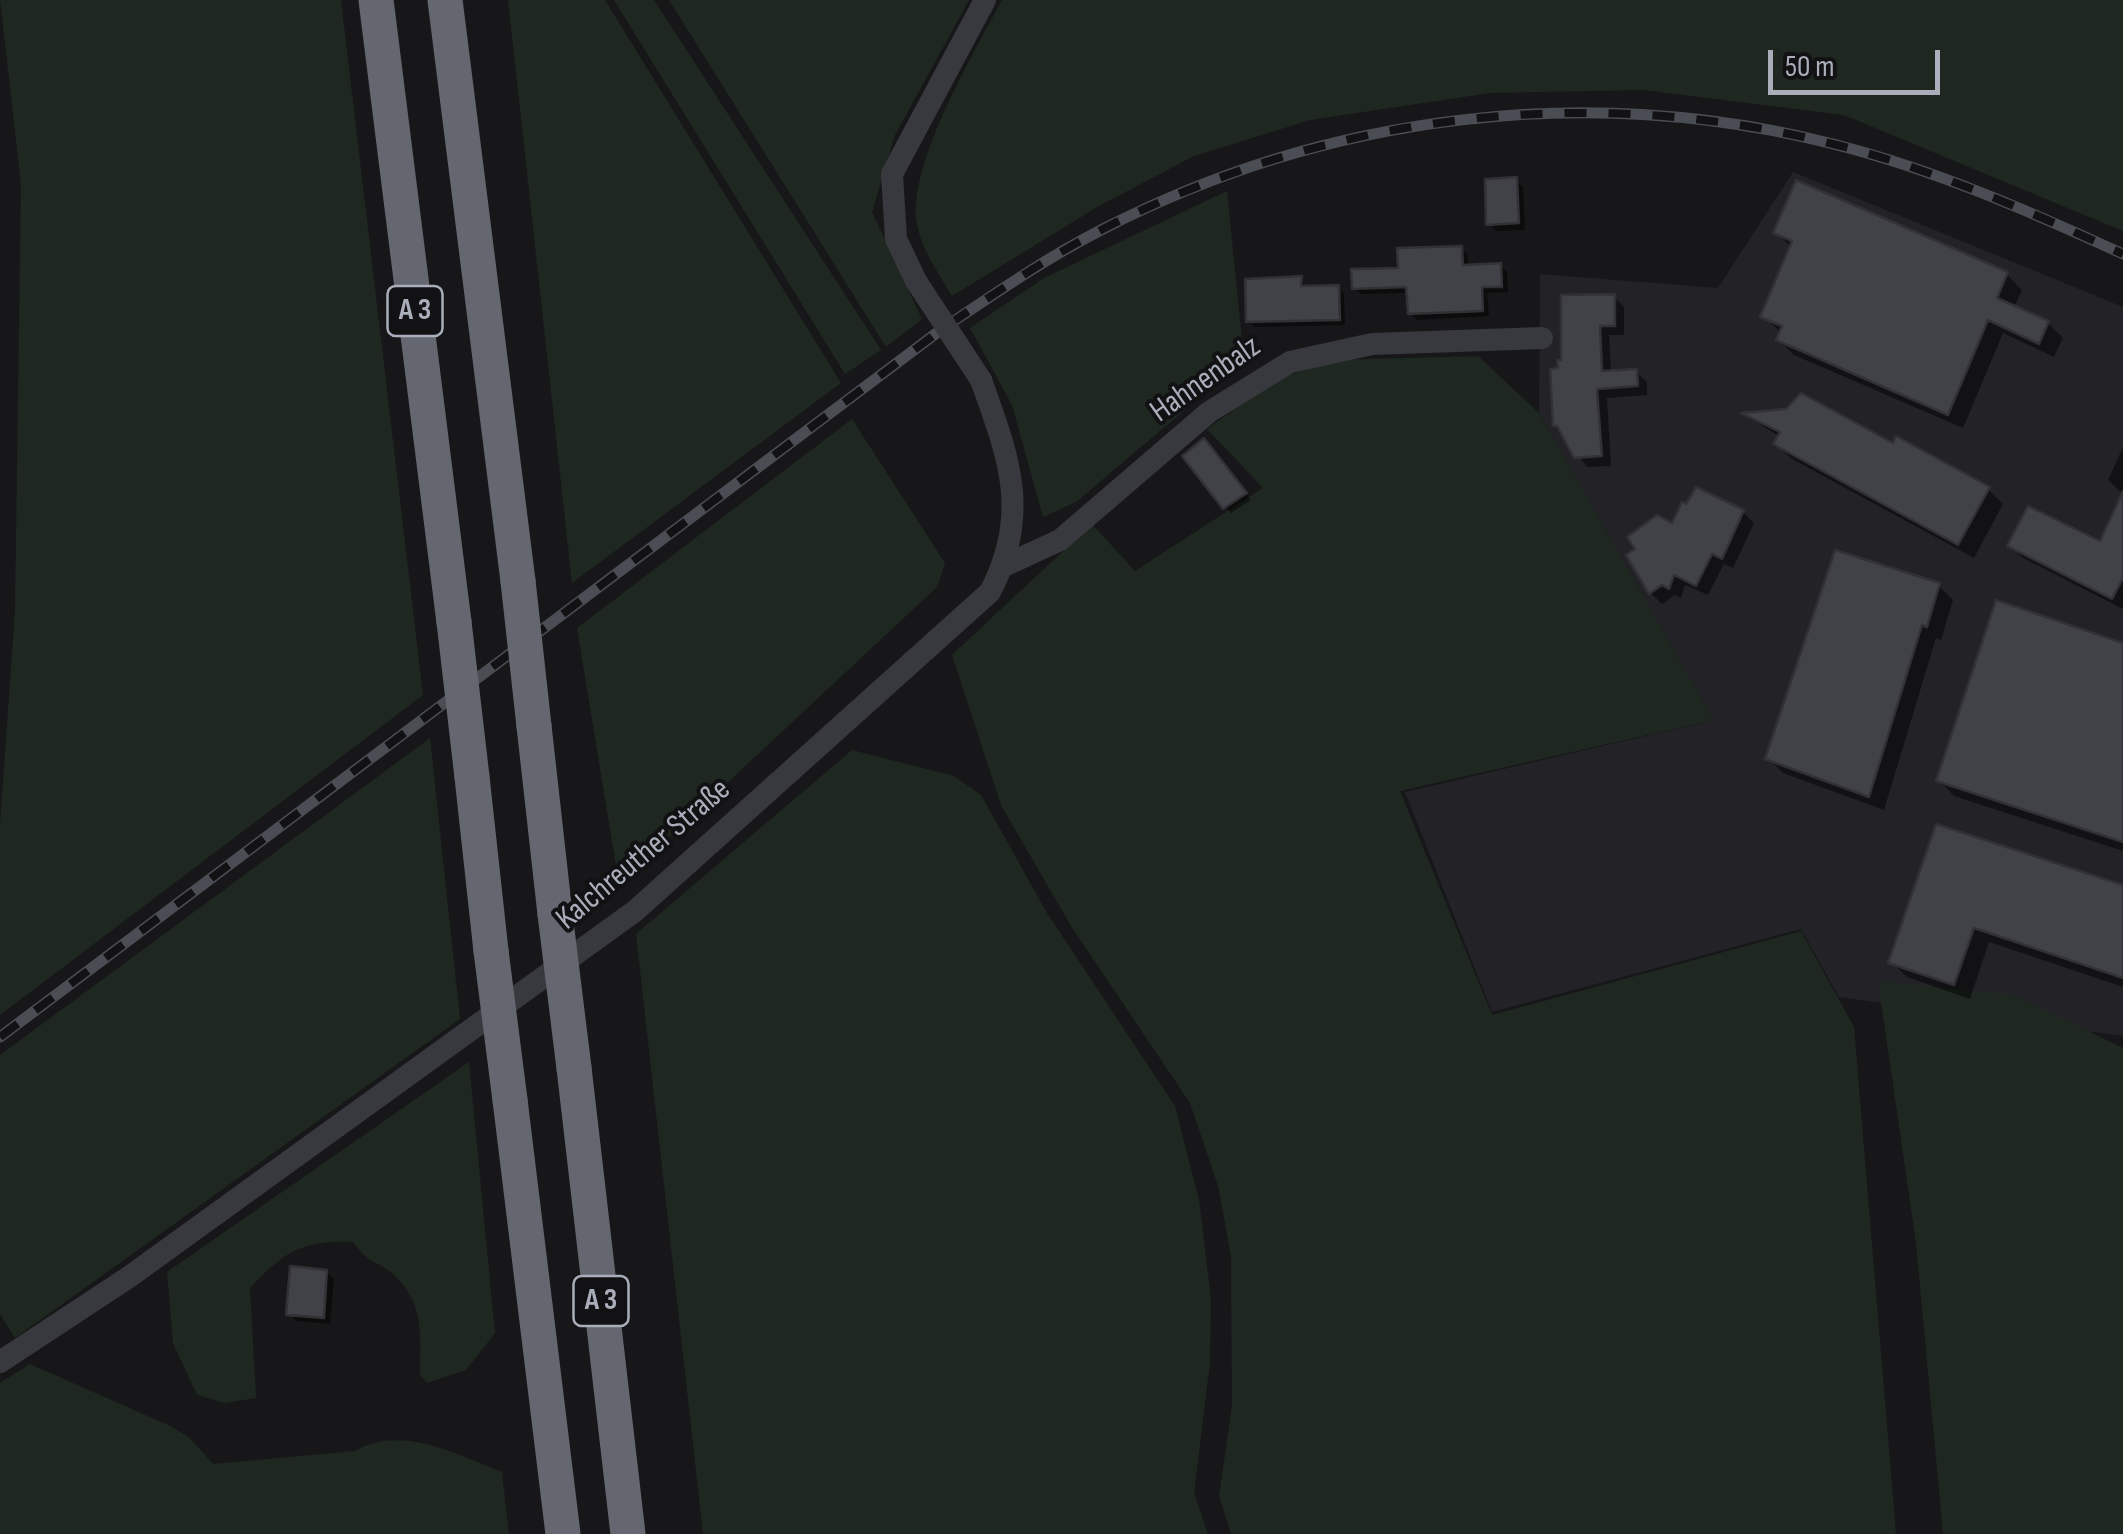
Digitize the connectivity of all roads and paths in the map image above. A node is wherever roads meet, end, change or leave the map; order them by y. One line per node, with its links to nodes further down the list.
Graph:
1 (376, 0): 7 (highway, A 3, bridge)
2 (445, 0): 8 (highway, A 3, bridge)
3 (985, 0): 5 (street, Kalchreuther Straße, bridge)
4 (1542, 338): 5 (street, Hahnenbalz)
5 (1004, 566): 6 (street, Kalchreuther Straße)
6 (0, 1362)
7 (563, 1534)
8 (628, 1534)

